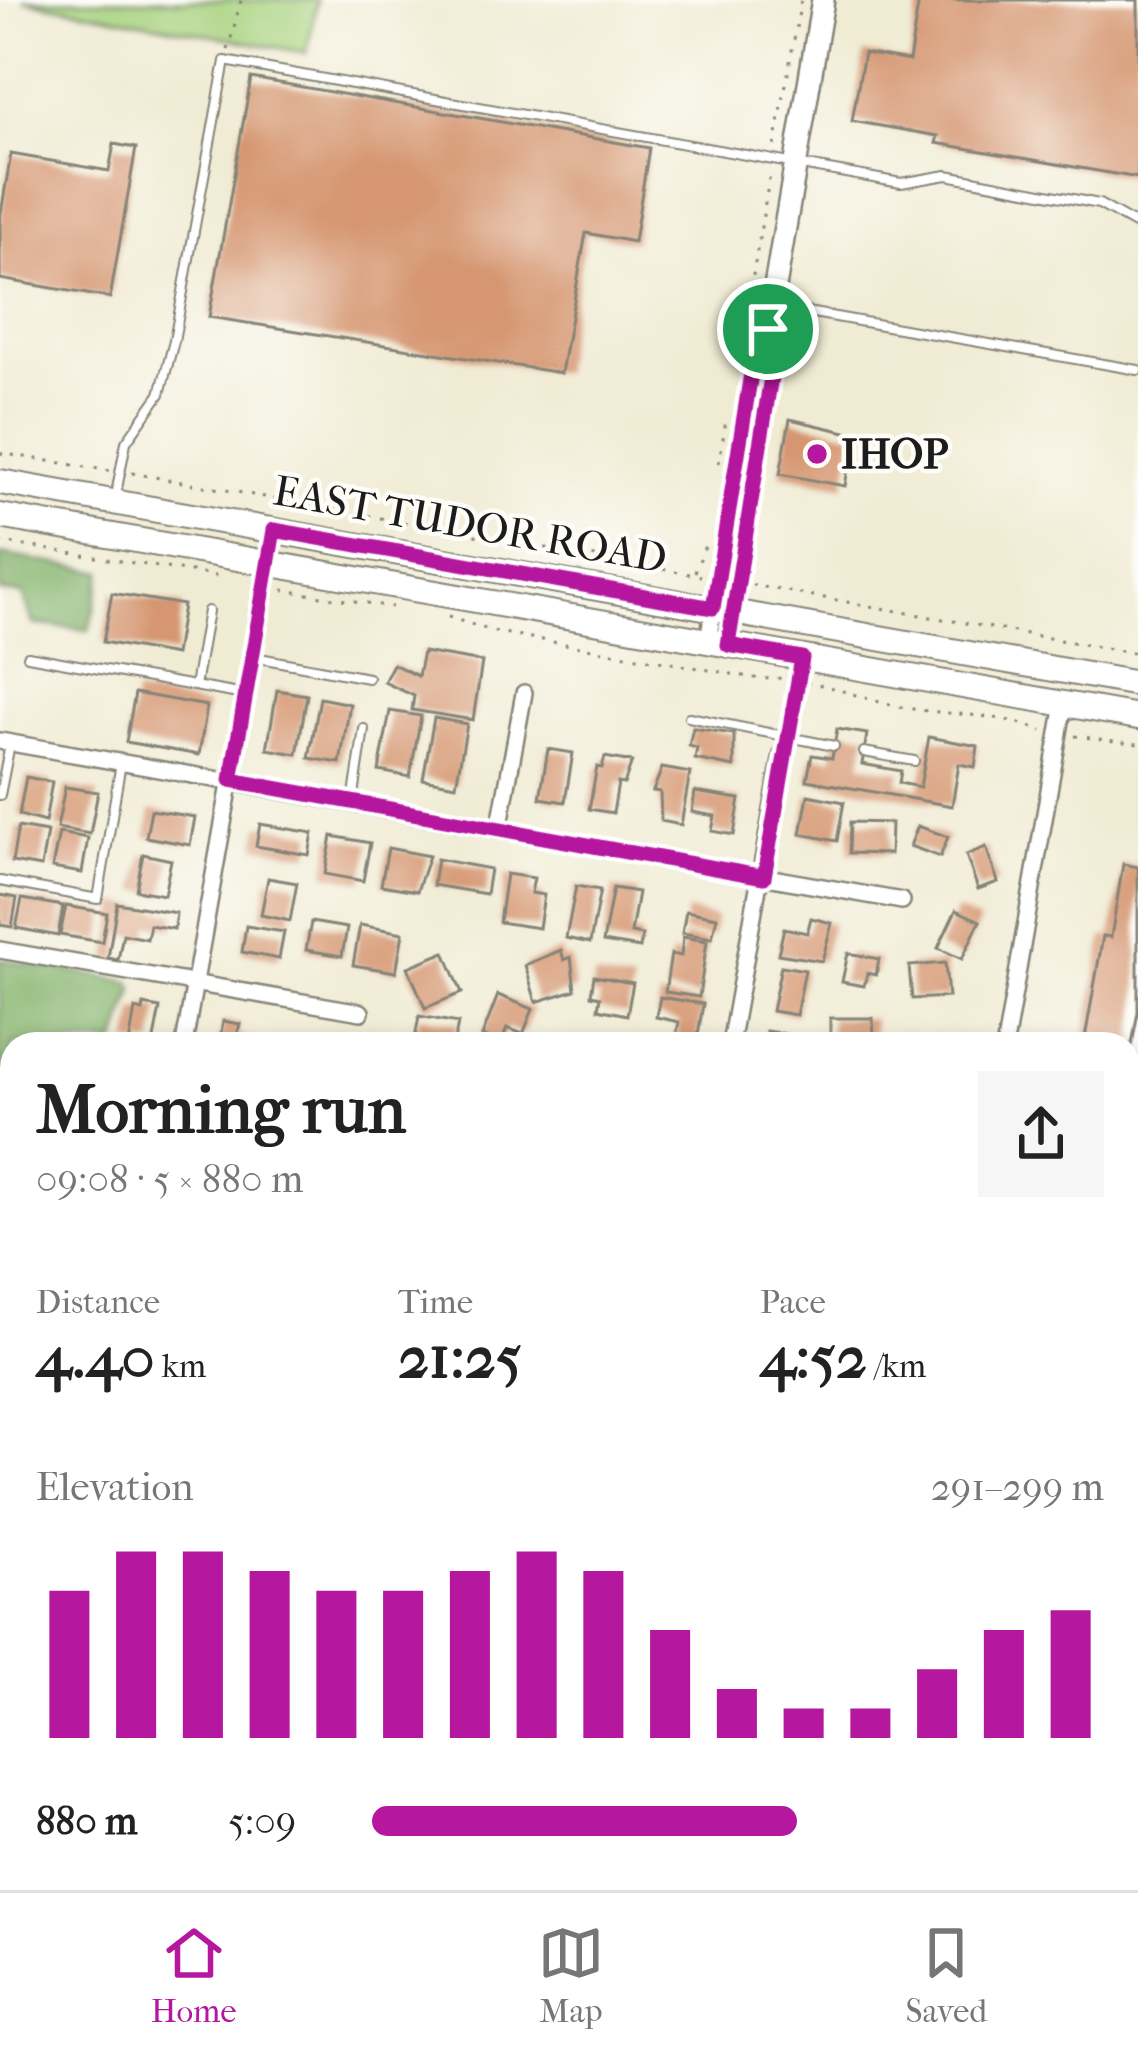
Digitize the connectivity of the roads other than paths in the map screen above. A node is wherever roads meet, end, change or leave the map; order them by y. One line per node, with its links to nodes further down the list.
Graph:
1 (823, 0): 2 (street)
2 (783, 163): 3 (lane); 4 (street); 9 (lane)
3 (1138, 226)
4 (773, 306): 5 (street); 6 (lane)
5 (768, 329): 13 (street)
6 (1138, 370)
7 (0, 482): 9 (main road, EAST TUDOR ROAD)
8 (0, 502): 9 (main road)
9 (114, 502): 11 (main road, EAST TUDOR ROAD)
10 (0, 516): 12 (main road, EAST TUDOR ROAD)
11 (274, 530): 12 (street); 13 (main road, EAST TUDOR ROAD)
12 (267, 574): 15 (main road, EAST TUDOR ROAD); 17 (street)
13 (723, 609): 15 (street); 20 (main road, EAST TUDOR ROAD)
14 (208, 611): 21 (lane)
15 (718, 643): 18 (main road, EAST TUDOR ROAD)
16 (28, 656): 21 (lane)
17 (253, 657): 19 (lane); 23 (street)
18 (799, 669): 24 (main road, EAST TUDOR ROAD); 28 (lane)
19 (368, 678)
20 (1138, 684)
21 (195, 686): 23 (lane)
22 (524, 693): 38 (street)
23 (246, 695): 35 (street)
24 (1064, 704): 26 (main road, EAST TUDOR ROAD); 47 (street)
25 (689, 717): 28 (lane)
26 (1138, 717)
27 (364, 729): 37 (lane)
28 (786, 734): 30 (lane); 32 (lane)
29 (5, 741): 33 (street); 36 (lane)
30 (834, 746)
31 (864, 752): 34 (lane)
32 (782, 754): 39 (street)
33 (121, 761): 35 (street); 40 (lane)
34 (914, 761)
35 (231, 780): 37 (street); 43 (street)
36 (0, 795)
37 (353, 803): 38 (street)
38 (499, 830): 39 (street)
39 (764, 877): 41 (street); 46 (street)
40 (0, 881)
41 (902, 902)
42 (0, 950): 43 (street)
43 (193, 986): 44 (street); 45 (street)
44 (362, 1012)
45 (186, 1032)
46 (732, 1032)
47 (1007, 1032)

